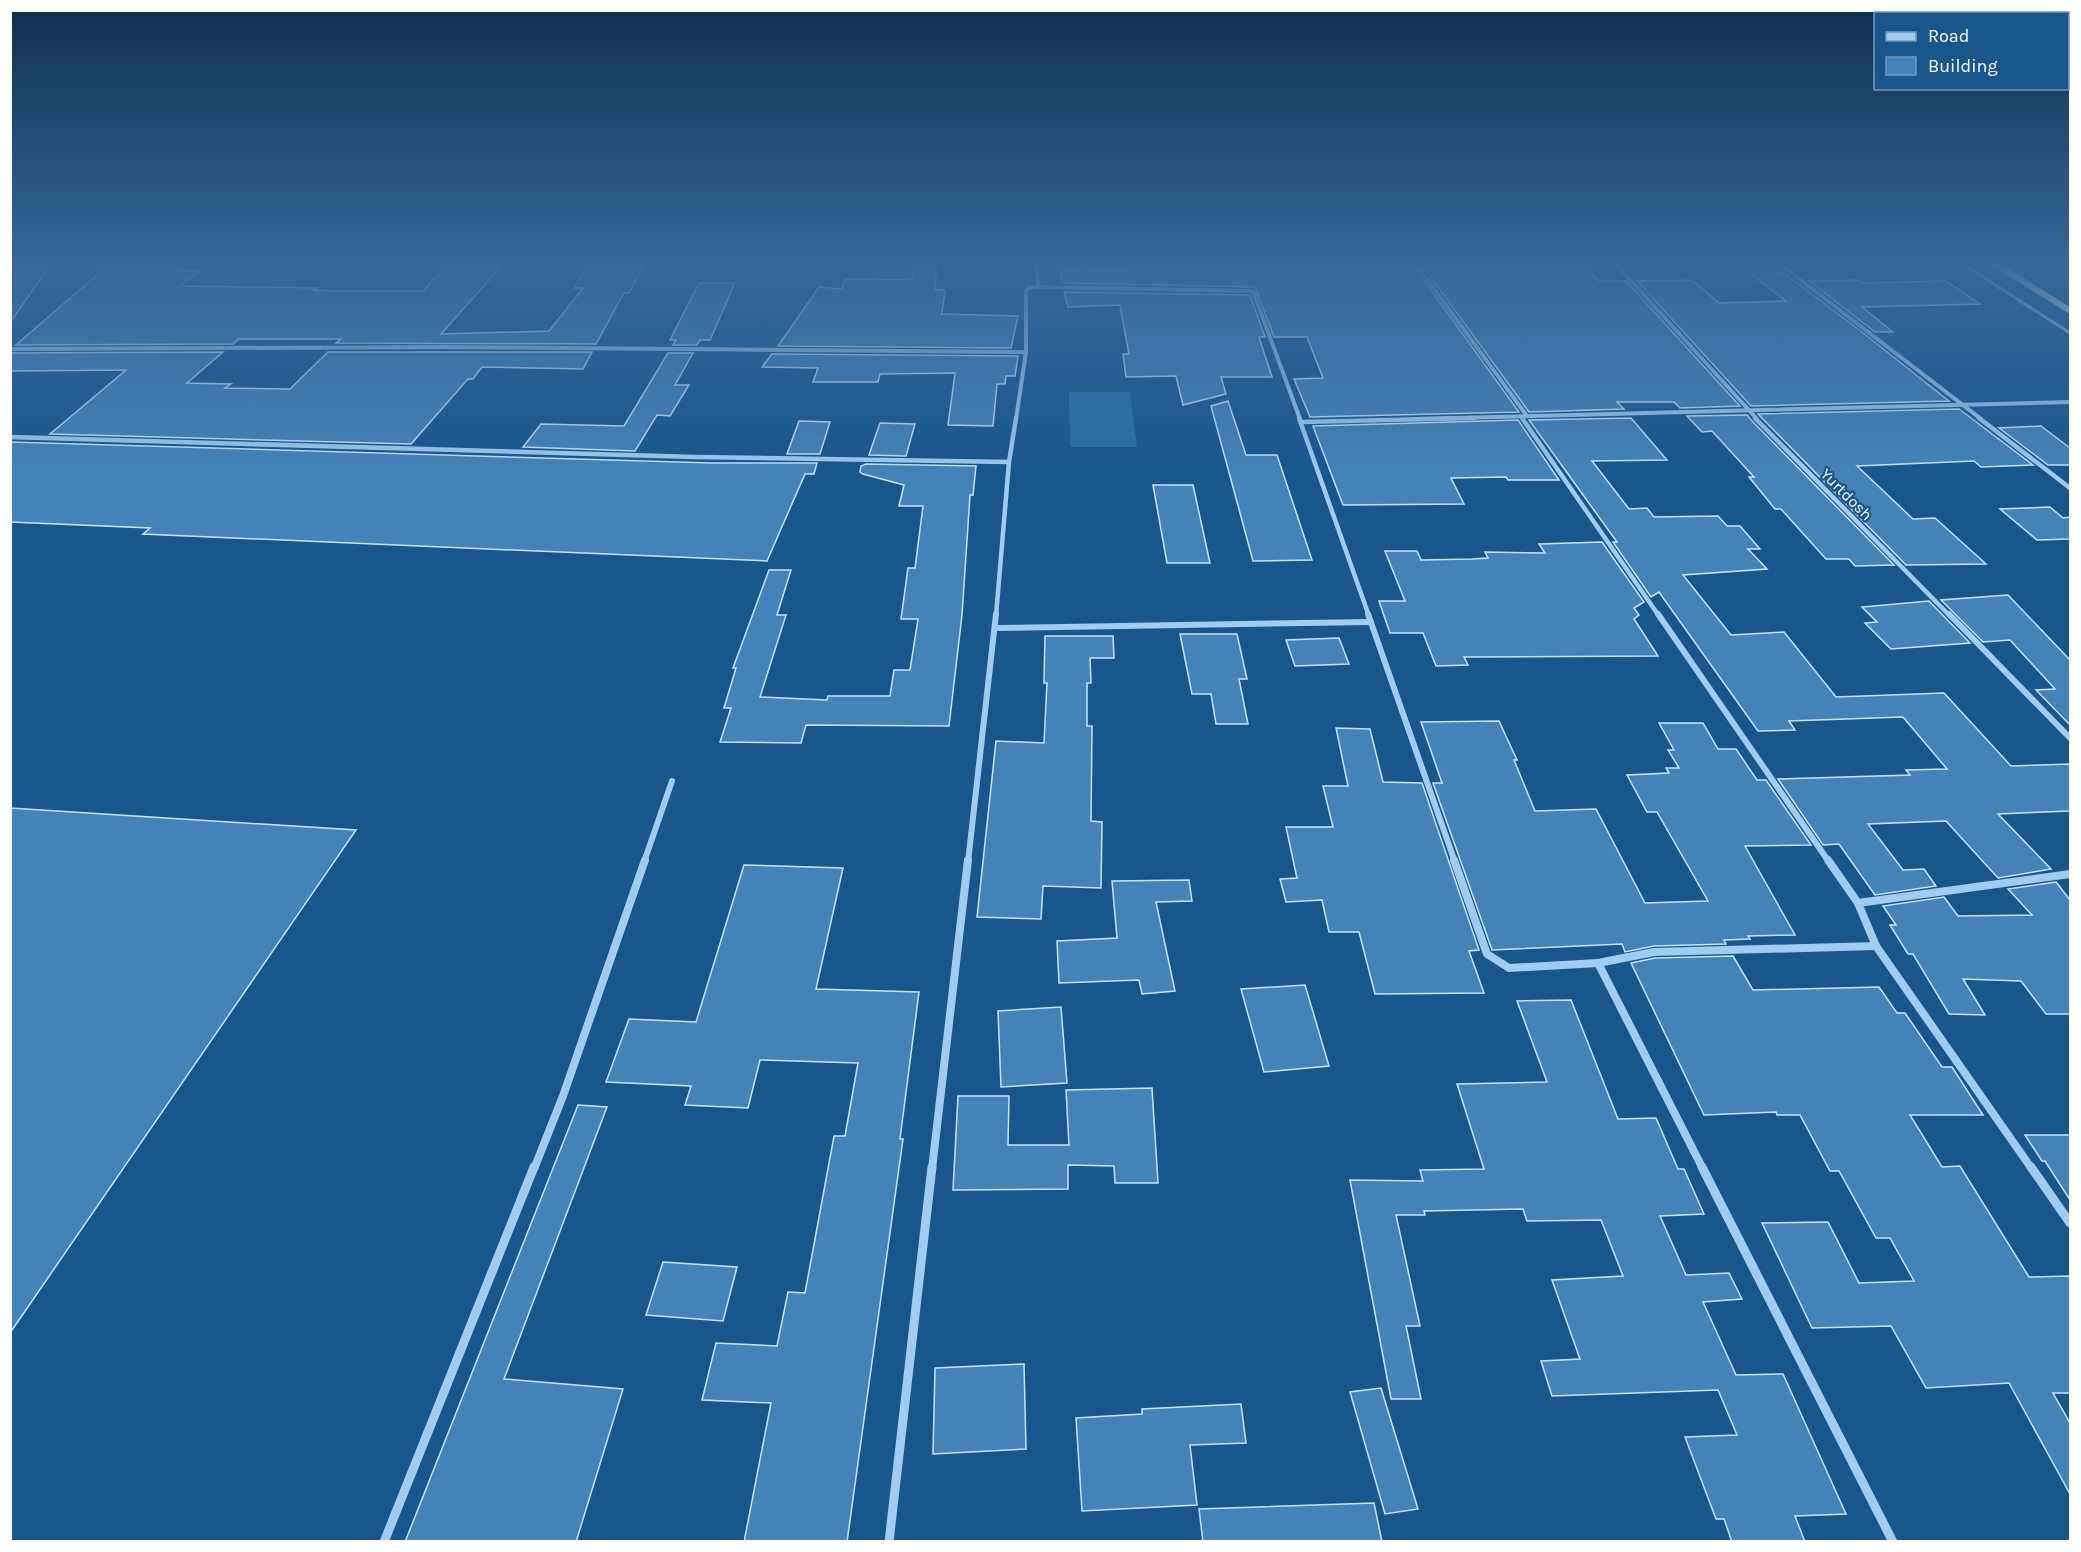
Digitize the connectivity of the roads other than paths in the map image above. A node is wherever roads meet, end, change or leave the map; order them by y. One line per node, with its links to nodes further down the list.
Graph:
1 (1026, 333): 7 (street)
2 (1268, 333): 12 (street)
3 (1467, 333): 11 (street)
4 (1679, 333): 10 (street, Yurtdosh)
5 (1870, 333): 9 (street)
6 (10, 349): 7 (street)
7 (1026, 352): 14 (street)
8 (2070, 402): 9 (street)
9 (1961, 404): 10 (street); 15 (street)
10 (1748, 410): 11 (street); 18 (street, Yurtdosh)
11 (1524, 416): 12 (street); 21 (street)
12 (1301, 422): 16 (street)
13 (10, 437): 14 (street)
14 (1009, 462): 17 (street)
15 (2070, 488)
16 (1371, 622): 17 (street); 23 (street)
17 (995, 628): 26 (street)
18 (2070, 738)
19 (672, 781): 25 (street)
20 (2070, 874): 21 (street)
21 (1858, 903): 22 (street)
22 (1876, 946): 23 (street); 24 (street)
23 (1598, 963): 27 (street)
24 (2070, 1223)
25 (384, 1542)
26 (889, 1542)
27 (1893, 1542)

